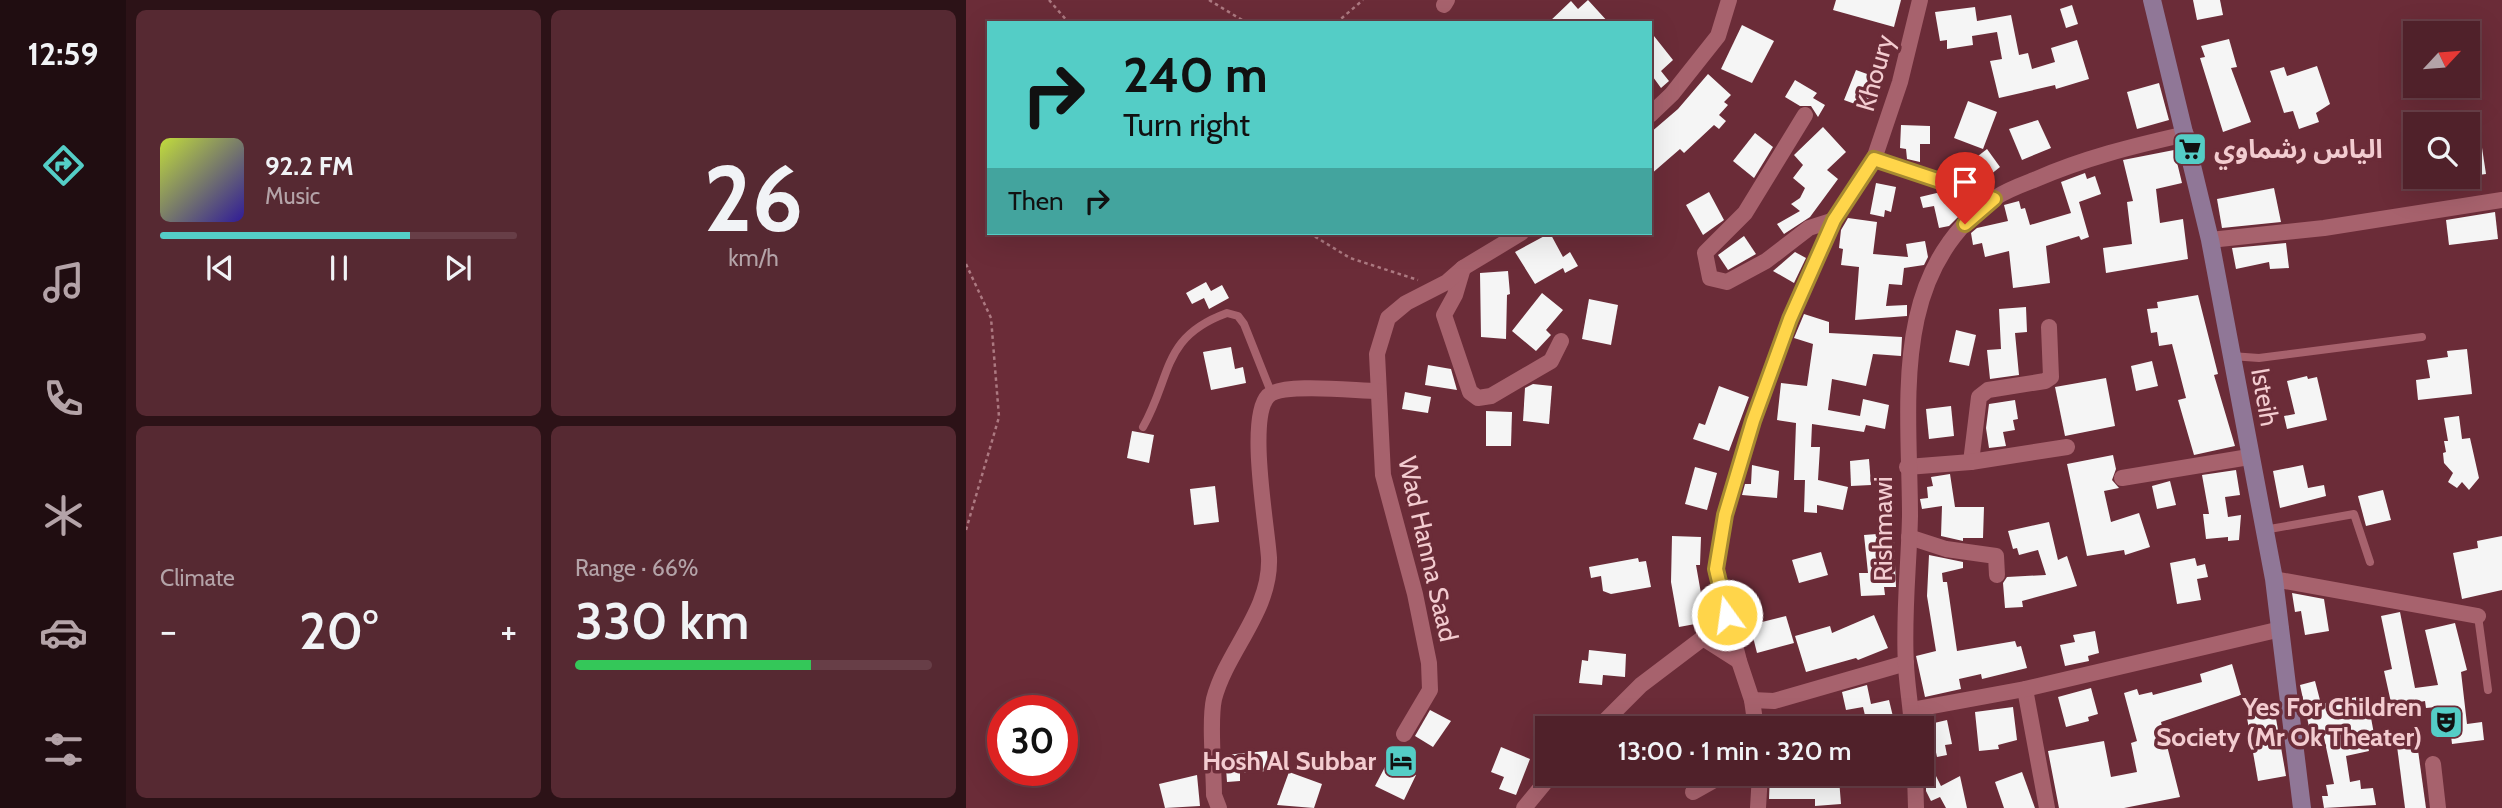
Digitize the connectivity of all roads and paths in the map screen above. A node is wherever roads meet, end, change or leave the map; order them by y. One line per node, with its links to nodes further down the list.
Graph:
1 (1049, 0): 7 (path)
2 (1209, 0): 8 (path)
3 (1363, 0): 9 (path)
4 (1729, 0): 10 (street)
5 (1920, 0): 13 (street, Khoury)
6 (2152, 0): 12 (street, Isteih)
7 (1067, 21)
8 (1244, 21)
9 (1338, 21)
10 (1652, 113)
11 (1805, 115): 16 (street)
12 (2186, 134): 14 (street, Rishmawi); 19 (street, Isteih)
13 (1874, 159): 14 (street); 16 (street, Khoury)
14 (1994, 199): 33 (street, Rishmawi)
15 (2502, 200): 19 (street)
16 (1834, 220): 43 (street, Khoury)
17 (1312, 235): 22 (path)
18 (1518, 235): 21 (street, Wad Hanna Saad)
19 (2210, 240): 26 (street, Isteih)
20 (966, 264): 35 (path)
21 (1463, 268): 22 (street, Wad Hanna Saad); 25 (street)
22 (1433, 288): 27 (street, Wad Hanna Saad)
23 (2049, 327): 32 (street)
24 (2422, 337): 26 (lane)
25 (1561, 341)
26 (2231, 356): 31 (street, Isteih)
27 (1378, 391): 28 (street); 52 (street, Wad Hanna Saad)
28 (1272, 392): 29 (lane); 59 (street)
29 (1143, 427)
30 (2067, 447): 32 (street)
31 (2249, 457): 34 (street); 36 (street, Isteih)
32 (1971, 462): 33 (street)
33 (1907, 467): 37 (street, Rishmawi)
34 (2122, 478)
35 (966, 530)
36 (2264, 530): 38 (lane); 40 (street, Isteih)
37 (1909, 537): 39 (street); 44 (street, Rishmawi)
38 (2370, 562)
39 (1997, 575)
40 (2274, 579): 41 (street); 42 (street, Isteih)
41 (2478, 616): 46 (lane)
42 (2281, 629): 45 (street); 64 (street, Isteih)
43 (1739, 662): 47 (street, Khoury); 49 (street)
44 (1906, 663): 47 (street); 48 (street, Rishmawi)
45 (2025, 689): 48 (street); 63 (street)
46 (2488, 690)
47 (1752, 700): 50 (street, Khoury)
48 (1911, 710): 51 (street, Rishmawi)
49 (1610, 716)
50 (1754, 716)
51 (1911, 716)
52 (1404, 734)
53 (2433, 764): 65 (street)
54 (1542, 786): 60 (street)
55 (1704, 786): 58 (street)
56 (1759, 786): 61 (street)
57 (1915, 786): 62 (street)
58 (1693, 792)
59 (1219, 808)
60 (1524, 808)
61 (1758, 808)
62 (1916, 808)
63 (2047, 808)
64 (2302, 808)
65 (2438, 808)

